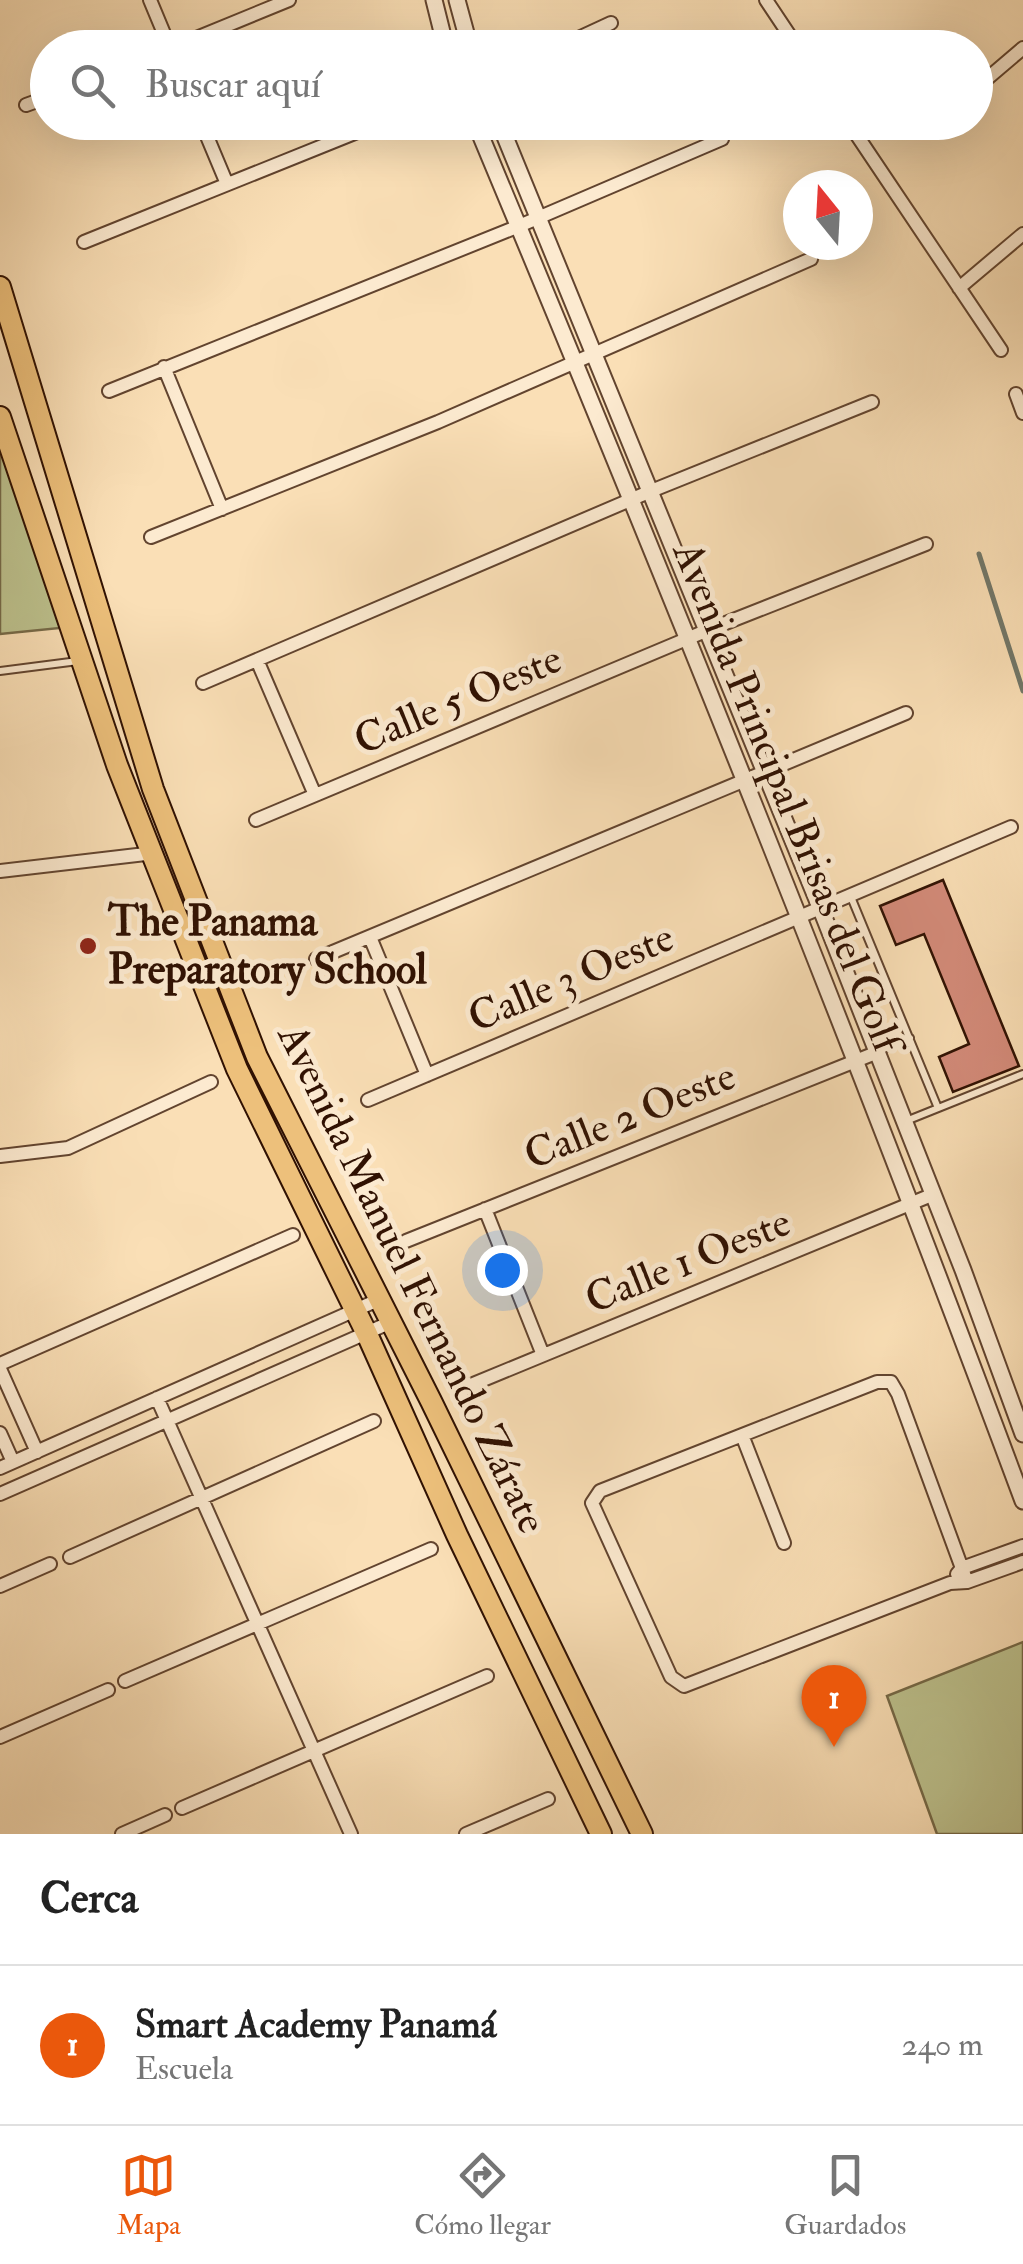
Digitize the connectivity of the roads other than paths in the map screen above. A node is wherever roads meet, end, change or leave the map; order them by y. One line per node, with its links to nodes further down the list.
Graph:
1 (150, 0): 7 (street)
2 (289, 0): 8 (street)
3 (434, 0): 9 (street)
4 (457, 0): 10 (street)
5 (766, 0): 12 (street)
6 (611, 24): 11 (street)
7 (163, 30)
8 (215, 30)
9 (442, 30)
10 (465, 30)
11 (598, 30)
12 (786, 30)
13 (1023, 48): 14 (street)
14 (993, 74)
15 (30, 103): 16 (street)
16 (26, 105)
17 (209, 140): 23 (street)
18 (337, 140): 23 (street)
19 (482, 140): 25 (street, Avenida Principal Brisas del Golf)
20 (507, 140): 24 (street, Avenida Principal Brisas del Golf)
21 (720, 140): 24 (street)
22 (860, 140): 30 (street)
23 (227, 184): 27 (street)
24 (539, 217): 25 (street); 32 (street, Avenida Principal Brisas del Golf)
25 (518, 226): 33 (street, Avenida Principal Brisas del Golf); 34 (street)
26 (1023, 234): 30 (street)
27 (84, 242)
28 (808, 260): 32 (street)
29 (0, 287): 57 (main road, Avenida Manuel Fernando Zárate)
30 (959, 288): 31 (street)
31 (1001, 350)
32 (596, 354): 33 (street); 40 (street, Avenida Principal Brisas del Golf)
33 (575, 363): 41 (street, Avenida Principal Brisas del Golf); 42 (street)
34 (164, 368): 35 (street); 42 (street)
35 (108, 390)
36 (1016, 394): 38 (street)
37 (872, 402): 40 (street)
38 (1023, 412)
39 (0, 417): 47 (main road, Avenida Manuel Fernando Zárate)
40 (651, 491): 41 (street); 45 (street, Avenida Principal Brisas del Golf)
41 (630, 500): 46 (street, Avenida Principal Brisas del Golf); 48 (street)
42 (222, 509): 43 (street)
43 (151, 537)
44 (926, 544): 45 (street, Calle 5 Oeste)
45 (708, 630): 46 (street, Calle 5 Oeste); 52 (street, Avenida Principal Brisas del Golf)
46 (686, 639): 53 (street, Avenida Principal Brisas del Golf); 54 (street, Calle 5 Oeste)
47 (82, 660): 49 (lane); 58 (main road, Avenida Manuel Fernando Zárate)
48 (258, 660): 50 (street); 54 (street)
49 (0, 671)
50 (204, 683)
51 (906, 713): 52 (street)
52 (766, 771): 53 (street); 61 (street, Avenida Principal Brisas del Golf)
53 (744, 781): 62 (street, Avenida Principal Brisas del Golf); 63 (street)
54 (315, 796): 55 (street, Calle 5 Oeste)
55 (256, 820)
56 (1011, 827): 60 (street, Calle 3 Oeste)
57 (175, 844): 58 (street); 80 (main road, Avenida Manuel Fernando Zárate)
58 (153, 853): 59 (street); 81 (main road, Avenida Manuel Fernando Zárate)
59 (0, 872)
60 (850, 894): 61 (street, Calle 3 Oeste); 65 (lane)
61 (820, 907): 62 (street, Calle 3 Oeste); 66 (street, Avenida Principal Brisas del Golf)
62 (800, 917): 67 (street, Avenida Principal Brisas del Golf); 69 (street, Calle 3 Oeste)
63 (370, 937): 64 (street); 69 (street)
64 (316, 959)
65 (910, 1038): 66 (lane); 72 (lane)
66 (878, 1052): 67 (street, Calle 2 Oeste); 73 (street, Avenida Principal Brisas del Golf)
67 (856, 1060): 76 (street, Avenida Principal Brisas del Golf); 77 (street, Calle 2 Oeste)
68 (1023, 1074): 72 (lane)
69 (426, 1075): 71 (street, Calle 3 Oeste)
70 (211, 1082): 74 (street)
71 (368, 1100)
72 (938, 1108): 73 (lane)
73 (905, 1121): 75 (street, Avenida Principal Brisas del Golf)
74 (0, 1156)
75 (934, 1194): 76 (street, Calle 1 Oeste); 92 (street, Avenida Principal Brisas del Golf)
76 (912, 1203): 84 (street, Calle 1 Oeste); 97 (street, Avenida Principal Brisas del Golf)
77 (485, 1209): 79 (street, Calle 2 Oeste); 84 (street)
78 (293, 1235): 85 (street)
79 (406, 1240)
80 (378, 1300): 81 (street); 82 (main road, Avenida Manuel Fernando Zárate)
81 (354, 1310): 83 (main road, Avenida Manuel Fernando Zárate); 87 (street)
82 (390, 1323): 83 (street); 121 (main road, Avenida Manuel Fernando Zárate)
83 (367, 1334): 88 (street); 120 (main road, Avenida Manuel Fernando Zárate)
84 (543, 1356): 86 (street, Calle 1 Oeste)
85 (0, 1367): 93 (street)
86 (466, 1388)
87 (156, 1398): 88 (street); 93 (street)
88 (168, 1421): 95 (street); 96 (street)
89 (374, 1421): 96 (street)
90 (0, 1433): 94 (street)
91 (742, 1434): 98 (street); 104 (street); 106 (street)
92 (1023, 1434)
93 (37, 1452): 94 (street)
94 (6, 1465)
95 (0, 1494)
96 (202, 1498): 101 (street); 108 (street)
97 (1023, 1502)
98 (784, 1543)
99 (1023, 1546): 104 (street)
100 (430, 1549): 108 (street)
101 (70, 1557)
102 (1023, 1562): 105 (street)
103 (50, 1564): 107 (street)
104 (962, 1568): 105 (street); 106 (street)
105 (967, 1582): 106 (street)
106 (950, 1583)
107 (0, 1586)
108 (257, 1624): 110 (street); 113 (street)
109 (487, 1676): 113 (street)
110 (125, 1682)
111 (108, 1690): 112 (street)
112 (0, 1738)
113 (314, 1751): 115 (street); 118 (street)
114 (548, 1799): 119 (street)
115 (182, 1808)
116 (164, 1815): 117 (street)
117 (122, 1834)
118 (351, 1834)
119 (466, 1834)
120 (601, 1834)
121 (642, 1834)

